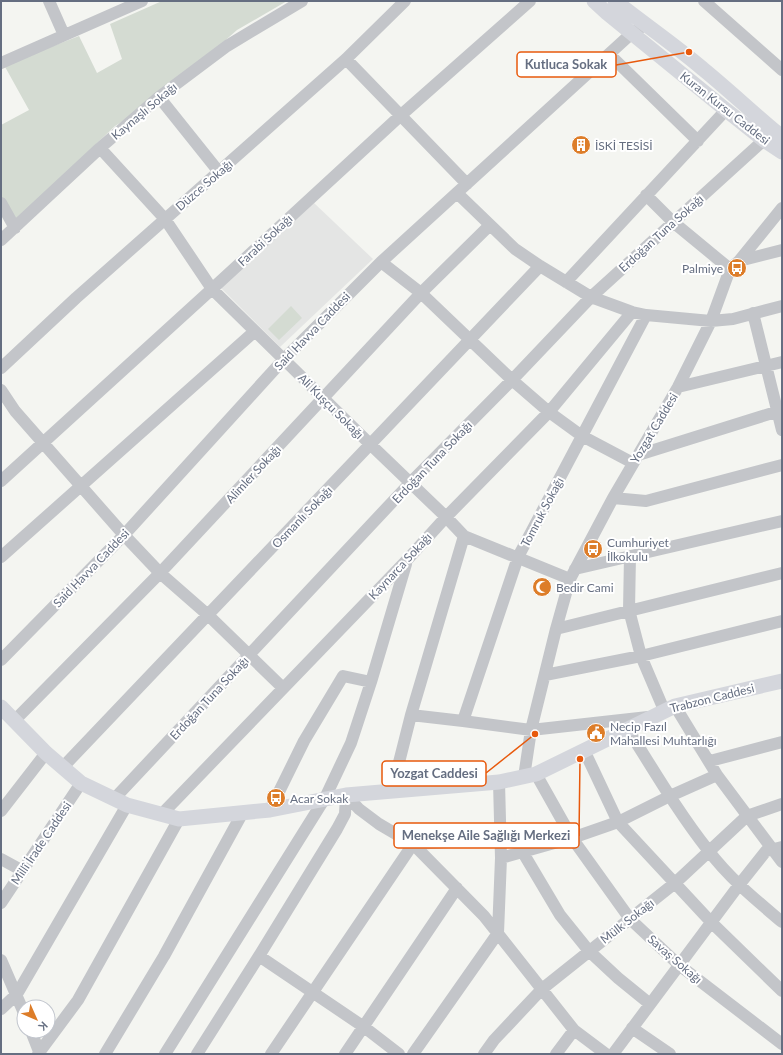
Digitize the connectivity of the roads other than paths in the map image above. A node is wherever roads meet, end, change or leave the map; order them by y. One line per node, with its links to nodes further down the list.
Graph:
1 (49, 1): 11 (street)
2 (142, 1): 11 (street)
3 (302, 1): 16 (street, Kaynaşlı Sokağı)
4 (405, 1): 13 (street, Düzce Sokağı)
5 (530, 1): 18 (street, Farabi Sokağı)
6 (594, 1): 10 (main road, Kuran Kursu Caddesi)
7 (616, 1): 9 (main road, Kuran Kursu Caddesi)
8 (704, 1): 15 (street)
9 (645, 25): 10 (street, Said Havva Caddesi); 19 (main road, Kuran Kursu Caddesi)
10 (632, 33): 12 (street, Said Havva Caddesi); 17 (main road, Kuran Kursu Caddesi)
11 (64, 35): 14 (street)
12 (610, 55): 21 (street); 25 (street, Said Havva Caddesi)
13 (346, 59): 18 (street); 24 (street, Düzce Sokağı)
14 (1, 62)
15 (782, 70)
16 (159, 97): 22 (street, Kaynaşlı Sokağı); 24 (street)
17 (726, 110): 20 (main road, Kuran Kursu Caddesi); 21 (street)
18 (400, 116): 25 (street); 40 (street, Farabi Sokağı)
19 (782, 137)
20 (764, 140): 23 (main road, Kuran Kursu Caddesi); 31 (street, Erdoğan Tuna Sokağı)
21 (698, 141): 27 (street)
22 (100, 148): 30 (street, Ali Kuşçu Sokağı); 33 (street, Kaynaşlı Sokağı)
23 (782, 152)
24 (219, 172): 30 (street, Düzce Sokağı)
25 (467, 184): 26 (street, Said Havva Caddesi)
26 (457, 192): 32 (street); 36 (street, Said Havva Caddesi)
27 (646, 196): 31 (street); 39 (street)
28 (1, 203): 33 (street)
29 (782, 208): 37 (street, Yozgat Caddesi)
30 (165, 219): 40 (street, Ali Kuşçu Sokağı); 53 (street, Düzce Sokağı)
31 (673, 222): 37 (street); 42 (street, Erdoğan Tuna Sokağı)
32 (490, 225): 38 (street); 41 (street, Alimler Sokağı)
33 (15, 228): 34 (street, Kaynaşlı Sokağı)
34 (1, 240)
35 (782, 250): 37 (street)
36 (380, 262): 41 (street); 50 (street, Said Havva Caddesi)
37 (735, 265): 47 (street, Yozgat Caddesi)
38 (540, 266): 39 (street); 49 (street, Osmanlı Sokağı)
39 (566, 282): 42 (street)
40 (212, 289): 48 (street, Ali Kuşçu Sokağı); 62 (street, Farabi Sokağı)
41 (421, 293): 49 (street); 57 (street, Alimler Sokağı)
42 (591, 297): 44 (street); 54 (street, Erdoğan Tuna Sokağı)
43 (782, 306): 45 (street)
44 (632, 312): 46 (street); 59 (street, Kaynarca Sokağı)
45 (753, 313): 47 (street); 52 (street)
46 (646, 315): 47 (street); 61 (street, Tomruk Sokağı)
47 (711, 321): 55 (street, Yozgat Caddesi)
48 (255, 331): 50 (street, Ali Kuşçu Sokağı); 68 (street)
49 (469, 339): 54 (street); 63 (street, Osmanlı Sokağı)
50 (284, 359): 57 (street, Ali Kuşçu Sokağı); 72 (street, Said Havva Caddesi)
51 (782, 362): 52 (street)
52 (766, 366): 55 (street); 58 (street)
53 (1, 368)
54 (512, 380): 59 (street); 67 (street, Erdoğan Tuna Sokağı)
55 (678, 387): 64 (street, Yozgat Caddesi)
56 (1, 390): 62 (street)
57 (324, 398): 63 (street, Ali Kuşçu Sokağı); 78 (street, Alimler Sokağı)
58 (780, 411): 60 (street); 64 (street)
59 (549, 412): 61 (street); 70 (street, Kaynarca Sokağı)
60 (782, 430)
61 (582, 436): 64 (street); 76 (street, Tomruk Sokağı)
62 (43, 443): 66 (street, Farabi Sokağı); 68 (street)
63 (371, 445): 67 (street, Ali Kuşçu Sokağı); 82 (street, Osmanlı Sokağı)
64 (635, 459): 69 (street, Yozgat Caddesi)
65 (782, 465): 69 (street)
66 (1, 481)
67 (411, 482): 70 (street, Ali Kuşçu Sokağı); 85 (street, Erdoğan Tuna Sokağı)
68 (80, 486): 72 (street); 75 (street)
69 (613, 498): 80 (street, Yozgat Caddesi)
70 (446, 516): 73 (street, Ali Kuşçu Sokağı); 77 (street, Kaynarca Sokağı)
71 (782, 521): 74 (street)
72 (124, 535): 78 (street); 87 (street, Said Havva Caddesi)
73 (464, 536): 76 (street, Ali Kuşçu Sokağı); 94 (street)
74 (630, 556): 80 (street); 81 (street)
75 (1, 557)
76 (518, 557): 80 (street, Ali Kuşçu Sokağı); 96 (street, Tomruk Sokağı)
77 (407, 560): 90 (street); 91 (street, Kaynarca Sokağı)
78 (160, 573): 82 (street); 95 (street, Alimler Sokağı)
79 (782, 573): 81 (street)
80 (573, 574): 84 (street, Yozgat Caddesi)
81 (629, 610): 84 (street); 86 (street)
82 (208, 615): 85 (street); 103 (street, Osmanlı Sokağı)
83 (782, 621): 86 (street)
84 (556, 629): 88 (street, Yozgat Caddesi)
85 (249, 655): 91 (street); 112 (street, Erdoğan Tuna Sokağı)
86 (641, 656): 88 (street); 93 (street)
87 (1, 660)
88 (545, 675): 98 (street, Yozgat Caddesi)
89 (782, 681): 93 (main road, Trabzon Caddesi)
90 (371, 682): 111 (street); 114 (street)
91 (283, 688): 117 (street, Kaynarca Sokağı)
92 (1, 708): 95 (main road, Trabzon Caddesi)
93 (663, 711): 97 (main road, Trabzon Caddesi); 98 (street); 102 (street)
94 (411, 716): 96 (street); 108 (street)
95 (14, 721): 101 (main road, Trabzon Caddesi)
96 (463, 721): 98 (street)
97 (627, 728): 100 (main road, Trabzon Caddesi); 110 (street)
98 (532, 730): 105 (street, Yozgat Caddesi)
99 (782, 742): 102 (street)
100 (584, 750): 105 (main road, Trabzon Caddesi); 120 (street)
101 (46, 753): 103 (main road, Trabzon Caddesi); 115 (street)
102 (710, 761): 104 (street)
103 (64, 767): 107 (main road, Trabzon Caddesi)
104 (717, 775): 110 (street); 118 (street)
105 (530, 776): 106 (main road, Trabzon Caddesi); 121 (street, Savaş Sokağı)
106 (499, 782): 108 (main road, Trabzon Caddesi); 122 (street)
107 (82, 783): 112 (main road, Trabzon Caddesi); 130 (street, Millî İrade Caddesi)
108 (392, 790): 109 (main road, Trabzon Caddesi)
109 (346, 795): 111 (main road, Trabzon Caddesi); 123 (street); 140 (street)
110 (670, 796): 120 (street); 126 (street)
111 (325, 798): 114 (main road, Trabzon Caddesi); 157 (street)
112 (120, 802): 117 (main road, Trabzon Caddesi); 146 (street, Erdoğan Tuna Sokağı)
113 (782, 804): 118 (street, Mülk Sokağı)
114 (270, 810): 116 (main road, Trabzon Caddesi)
115 (1, 811)
116 (243, 812): 119 (main road, Trabzon Caddesi); 156 (street)
117 (161, 815): 119 (main road, Trabzon Caddesi)
118 (747, 816): 124 (street); 126 (street, Mülk Sokağı)
119 (179, 819): 155 (street)
120 (618, 822): 121 (street); 131 (street)
121 (572, 838): 125 (street); 135 (street, Savaş Sokağı)
122 (500, 839): 123 (street); 127 (street)
123 (413, 844): 133 (street); 145 (street)
124 (777, 848): 129 (street); 132 (street)
125 (522, 851): 127 (street); 139 (street)
126 (708, 851): 131 (street, Mülk Sokağı); 132 (street)
127 (501, 858): 138 (street)
128 (1, 859): 130 (street)
129 (782, 862)
130 (23, 871): 134 (street, Millî İrade Caddesi)
131 (674, 883): 135 (street, Mülk Sokağı); 136 (street)
132 (739, 885): 136 (street); 137 (street)
133 (457, 888): 138 (street); 150 (street)
134 (1, 903)
135 (630, 919): 139 (street, Mülk Sokağı); 142 (street, Savaş Sokağı)
136 (711, 922): 142 (street); 144 (street)
137 (782, 922)
138 (498, 933): 143 (street); 162 (street)
139 (589, 951): 143 (street, Mülk Sokağı); 148 (street)
140 (259, 956): 145 (street); 158 (street)
141 (1, 960): 146 (street)
142 (679, 965): 148 (street); 154 (street, Savaş Sokağı)
143 (542, 989): 152 (street); 163 (street, Mülk Sokağı)
144 (782, 991)
145 (313, 992): 150 (street); 159 (street)
146 (17, 994): 147 (street); 149 (street, Erdoğan Tuna Sokağı)
147 (19, 999)
148 (650, 1004): 151 (street)
149 (1, 1009)
150 (364, 1026): 160 (street); 161 (street)
151 (632, 1028): 166 (street); 167 (street)
152 (574, 1030): 164 (street); 165 (street)
153 (34, 1039): 155 (street)
154 (782, 1044)
155 (39, 1053)
156 (105, 1054)
157 (165, 1054)
158 (197, 1054)
159 (271, 1054)
160 (345, 1054)
161 (399, 1054)
162 (413, 1054)
163 (484, 1054)
164 (556, 1054)
165 (606, 1054)
166 (613, 1054)
167 (670, 1054)

